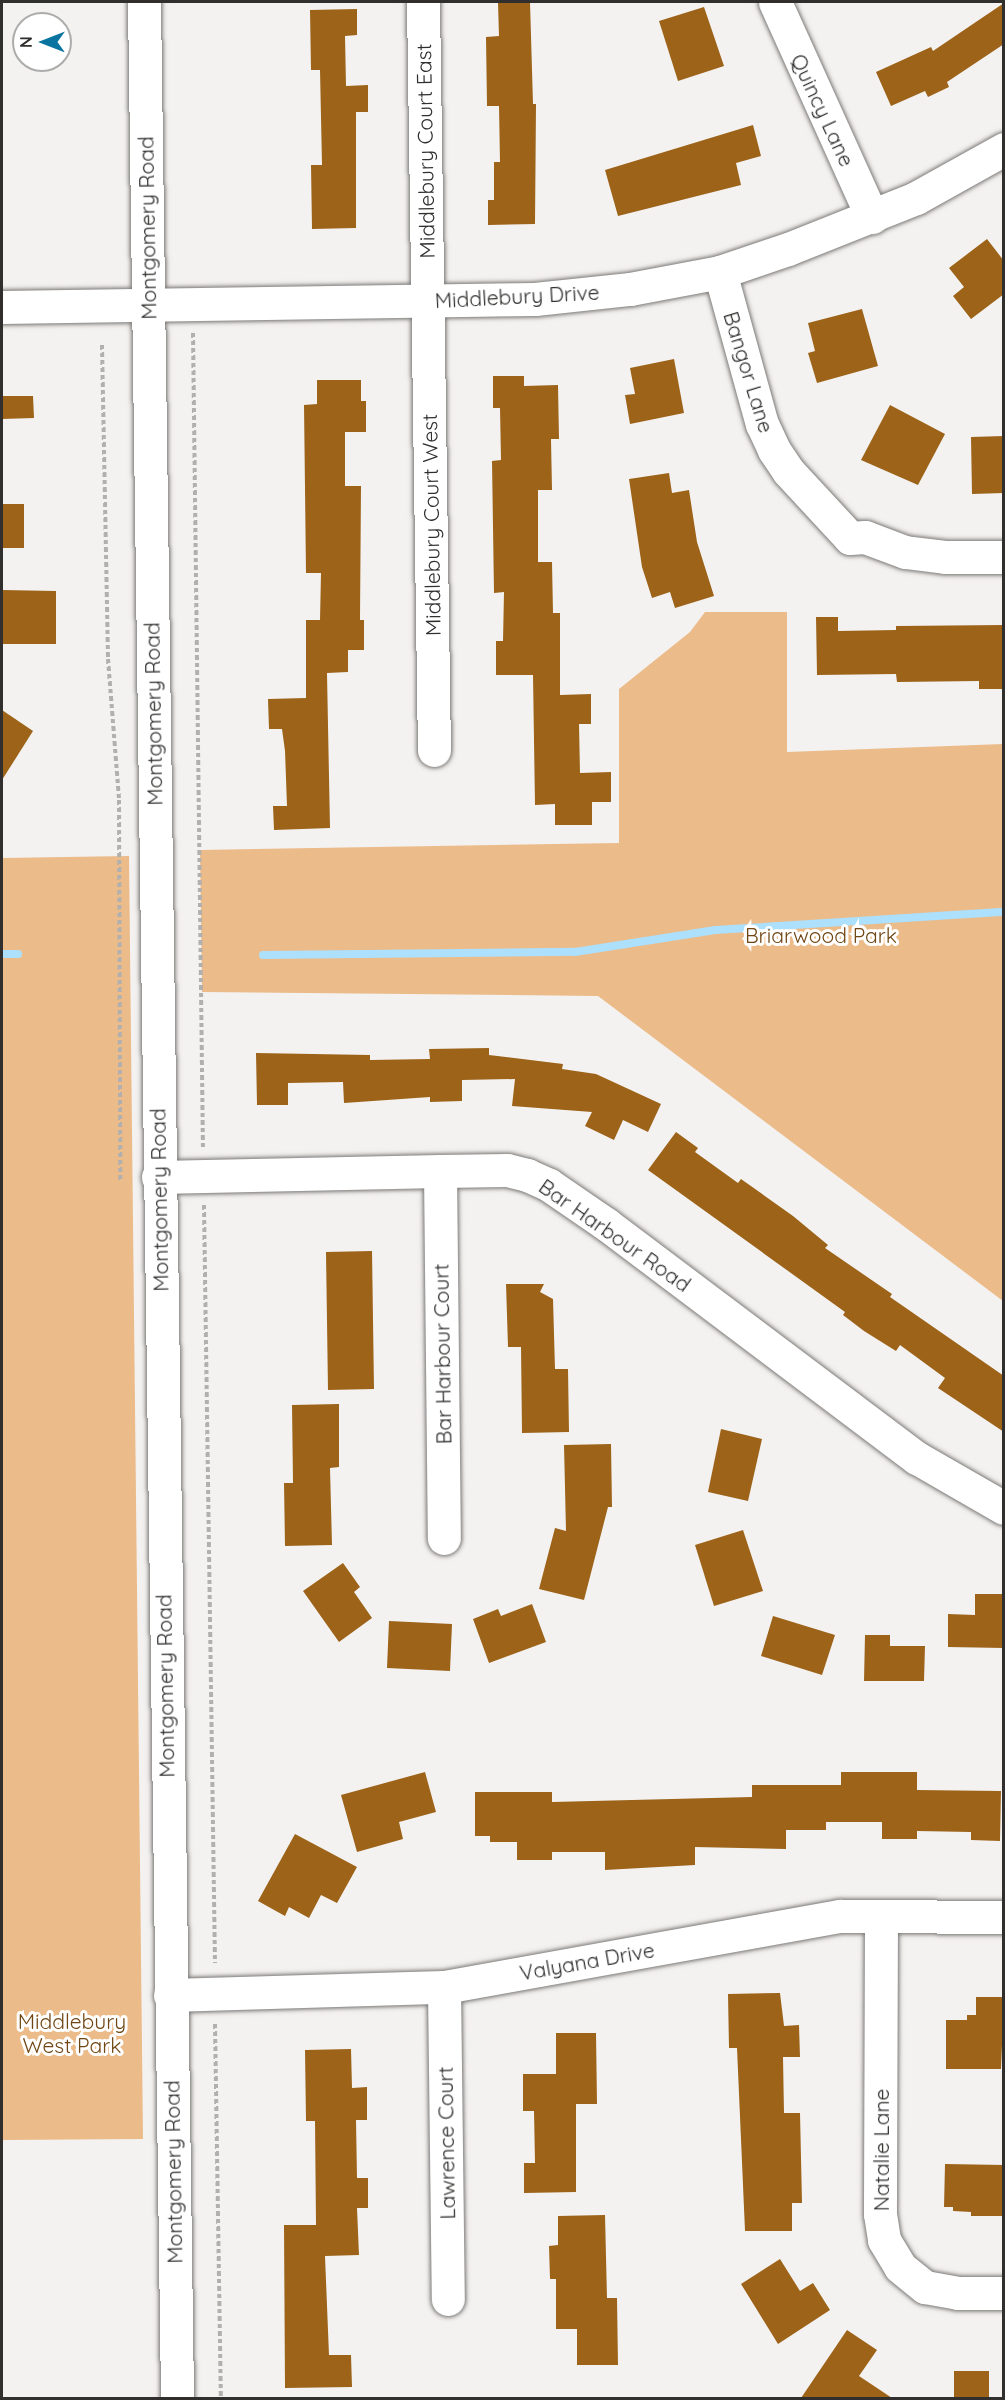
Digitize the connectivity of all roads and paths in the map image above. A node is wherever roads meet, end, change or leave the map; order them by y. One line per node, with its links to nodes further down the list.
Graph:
1 (144, 2): 8 (street, Montgomery Road)
2 (423, 2): 7 (street, Middlebury Court East)
3 (775, 2): 5 (street, Quincy Lane)
4 (1004, 149): 5 (street, Middlebury Drive)
5 (872, 217): 6 (street, Middlebury Drive)
6 (720, 272): 7 (street, Middlebury Drive); 12 (street, Bangor Lane)
7 (428, 301): 8 (street, Middlebury Drive); 13 (street, Middlebury Court West)
8 (148, 305): 9 (street, Middlebury Drive); 16 (street, Montgomery Road)
9 (2, 307)
10 (193, 331): 14 (path)
11 (102, 345): 17 (path)
12 (1004, 557)
13 (434, 750)
14 (203, 1150)
15 (440, 1171): 16 (street, Bar Harbour Road); 19 (street, Bar Harbour Road); 20 (street, Bar Harbour Court)
16 (159, 1178): 25 (street, Montgomery Road)
17 (120, 1180)
18 (204, 1203): 23 (path)
19 (1004, 1508)
20 (444, 1538)
21 (880, 1916): 22 (street, Valyana Drive); 24 (street, Valyana Drive); 27 (street, Natalie Lane)
22 (1004, 1917)
23 (215, 1970)
24 (444, 1987): 25 (street, Valyana Drive); 28 (street, Lawrence Court)
25 (170, 1995): 29 (street, Montgomery Road)
26 (215, 2022): 30 (path)
27 (1004, 2293)
28 (448, 2299)
29 (177, 2398)
30 (221, 2398)

